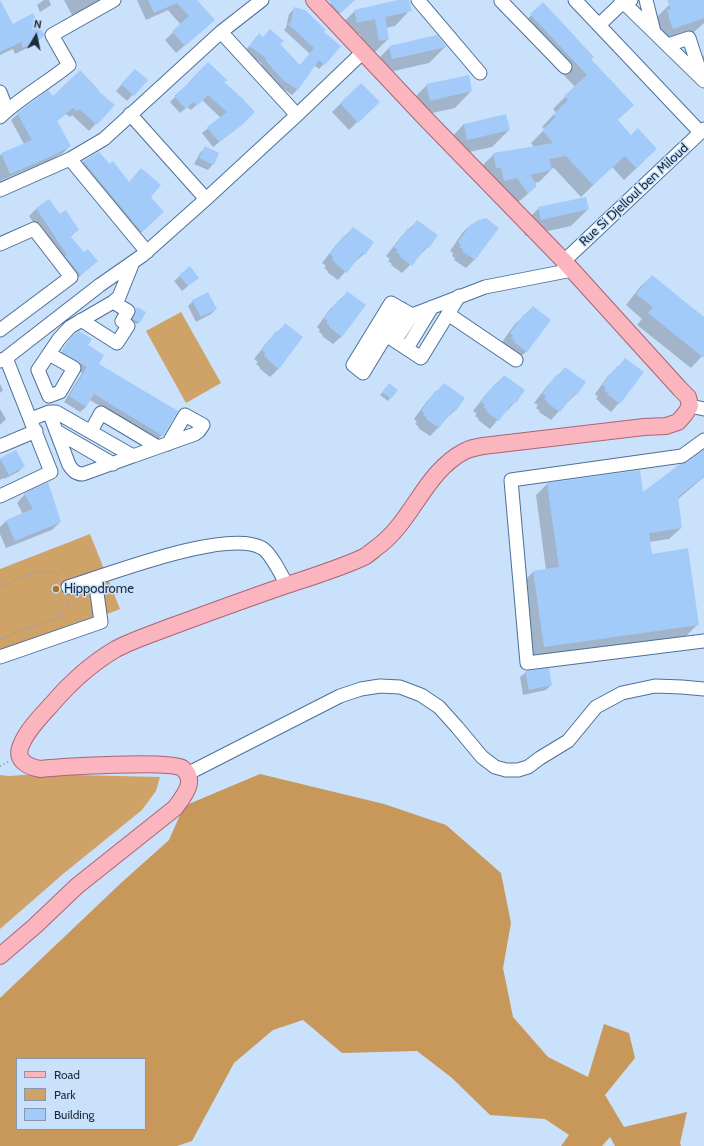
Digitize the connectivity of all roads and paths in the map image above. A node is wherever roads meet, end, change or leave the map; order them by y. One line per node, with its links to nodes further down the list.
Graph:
1 (114, 0): 18 (street)
2 (262, 0): 10 (street)
3 (314, 0): 13 (main road)
4 (418, 0): 15 (street)
5 (502, 0): 14 (street)
6 (575, 0): 9 (street)
7 (646, 0): 11 (street)
8 (625, 1): 9 (street); 11 (street)
9 (599, 25): 21 (street)
10 (221, 32): 19 (street); 20 (street)
11 (654, 32): 12 (street)
12 (668, 45): 16 (street); 16 (street)
13 (363, 52): 20 (street); 28 (main road)
14 (565, 66)
15 (480, 73)
16 (703, 80)
17 (0, 92): 18 (street)
18 (4, 113)
19 (130, 114): 22 (street); 24 (street)
20 (297, 115): 24 (street)
21 (702, 130): 28 (street, Rue Si Djelloul ben Miloud)
22 (70, 159): 23 (street); 26 (street)
23 (0, 190)
24 (206, 199): 26 (street)
25 (0, 244): 35 (street)
26 (147, 252): 27 (street)
27 (133, 262): 30 (street); 39 (street)
28 (568, 265): 29 (street); 41 (main road)
29 (459, 296): 31 (street); 33 (street)
30 (113, 302): 34 (street); 34 (street)
31 (432, 307): 32 (street); 37 (street)
32 (407, 312): 36 (street); 36 (street)
33 (448, 314): 37 (street); 40 (street)
34 (81, 320): 38 (street)
35 (0, 330)
36 (391, 338): 37 (street)
37 (407, 348)
38 (49, 354)
39 (3, 359): 43 (street)
40 (516, 360)
41 (697, 407): 53 (main road)
42 (49, 412): 43 (street); 44 (street); 45 (street)
43 (30, 419): 46 (street)
44 (56, 431): 50 (street); 50 (street)
45 (90, 431): 49 (street); 49 (street)
46 (36, 432): 48 (street); 51 (street)
47 (704, 440): 57 (street)
48 (0, 446)
49 (134, 456): 50 (street)
50 (113, 464)
51 (0, 496)
52 (95, 578): 53 (street); 55 (street); 58 (street)
53 (287, 585): 60 (main road)
54 (0, 586): 55 (path)
55 (68, 587): 56 (path)
56 (0, 639)
57 (704, 641)
58 (0, 657)
59 (704, 689): 60 (street)
60 (187, 774): 61 (main road)
61 (0, 956)

